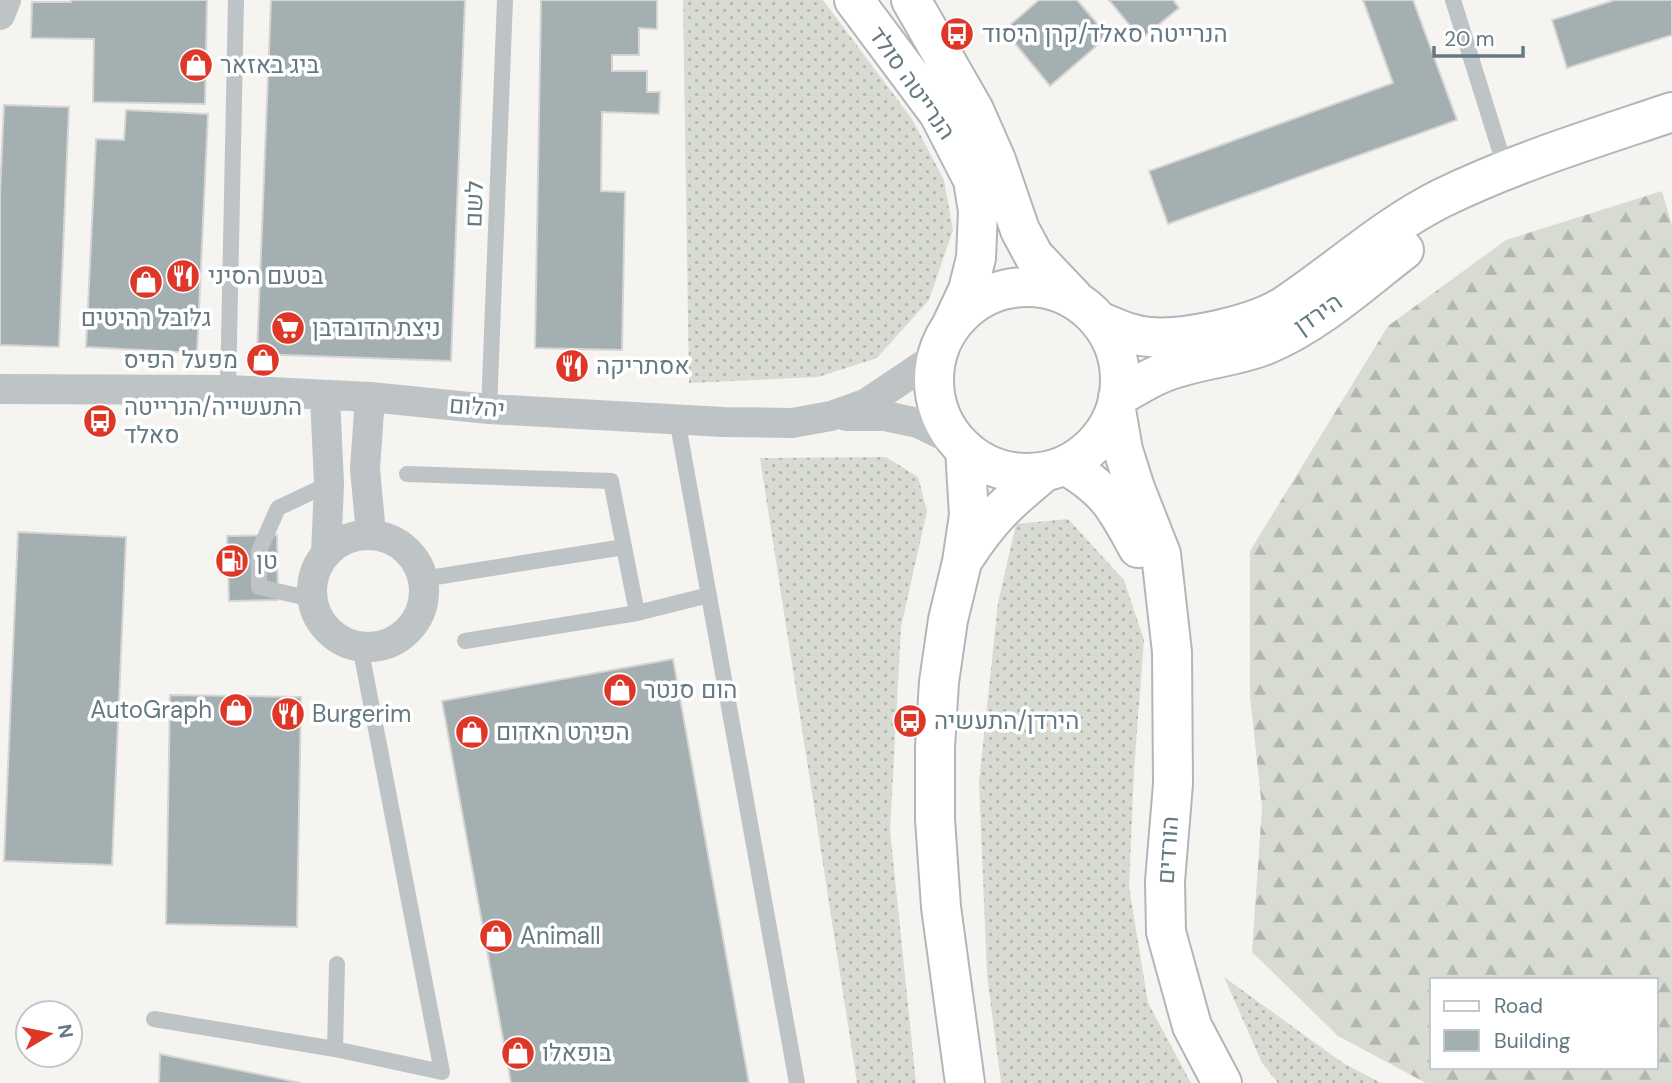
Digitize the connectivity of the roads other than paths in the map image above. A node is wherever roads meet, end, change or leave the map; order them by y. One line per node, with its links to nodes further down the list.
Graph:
1 (6, 0): 7 (street)
2 (236, 0): 13 (lane)
3 (505, 0): 17 (lane, לשם)
4 (854, 0): 11 (main road, הנרייטה סולד)
5 (911, 0): 10 (main road, הנרייטה סולד)
6 (1453, 0): 9 (lane)
7 (0, 15)
8 (1672, 113): 9 (main road, הירדן)
9 (1498, 173): 10 (main road, הירדן); 16 (main road, הירדן)
10 (1088, 311): 11 (main road); 16 (main road)
11 (943, 342): 18 (street, יהלום); 20 (main road)
12 (0, 389): 13 (street, יהלום)
13 (228, 390): 14 (street, יהלום)
14 (325, 396): 15 (street, יהלום); 23 (street)
15 (370, 397): 17 (street, יהלום); 24 (street)
16 (1117, 403): 21 (main road); 31 (main road, הורדים)
17 (489, 409): 19 (street, יהלום)
18 (831, 416): 19 (street, יהלום); 20 (street)
19 (677, 419): 29 (lane)
20 (961, 445): 21 (main road); 27 (main road)
21 (1054, 469): 27 (main road); 31 (main road, הורדים)
22 (407, 474): 25 (lane)
23 (329, 484): 26 (street); 30 (lane)
24 (371, 534): 26 (street); 28 (street)
25 (624, 547): 28 (lane); 32 (lane)
26 (326, 554): 30 (street)
27 (962, 562): 39 (main road)
28 (423, 579): 34 (street)
29 (709, 595): 32 (lane); 38 (lane)
30 (312, 599): 34 (street)
31 (1166, 607): 40 (main road, הורדים)
32 (637, 613): 33 (lane)
33 (465, 641)
34 (360, 646): 37 (lane)
35 (337, 964): 37 (lane)
36 (154, 1020): 37 (lane)
37 (335, 1049)
38 (797, 1083)
39 (965, 1083)
40 (1222, 1083)

